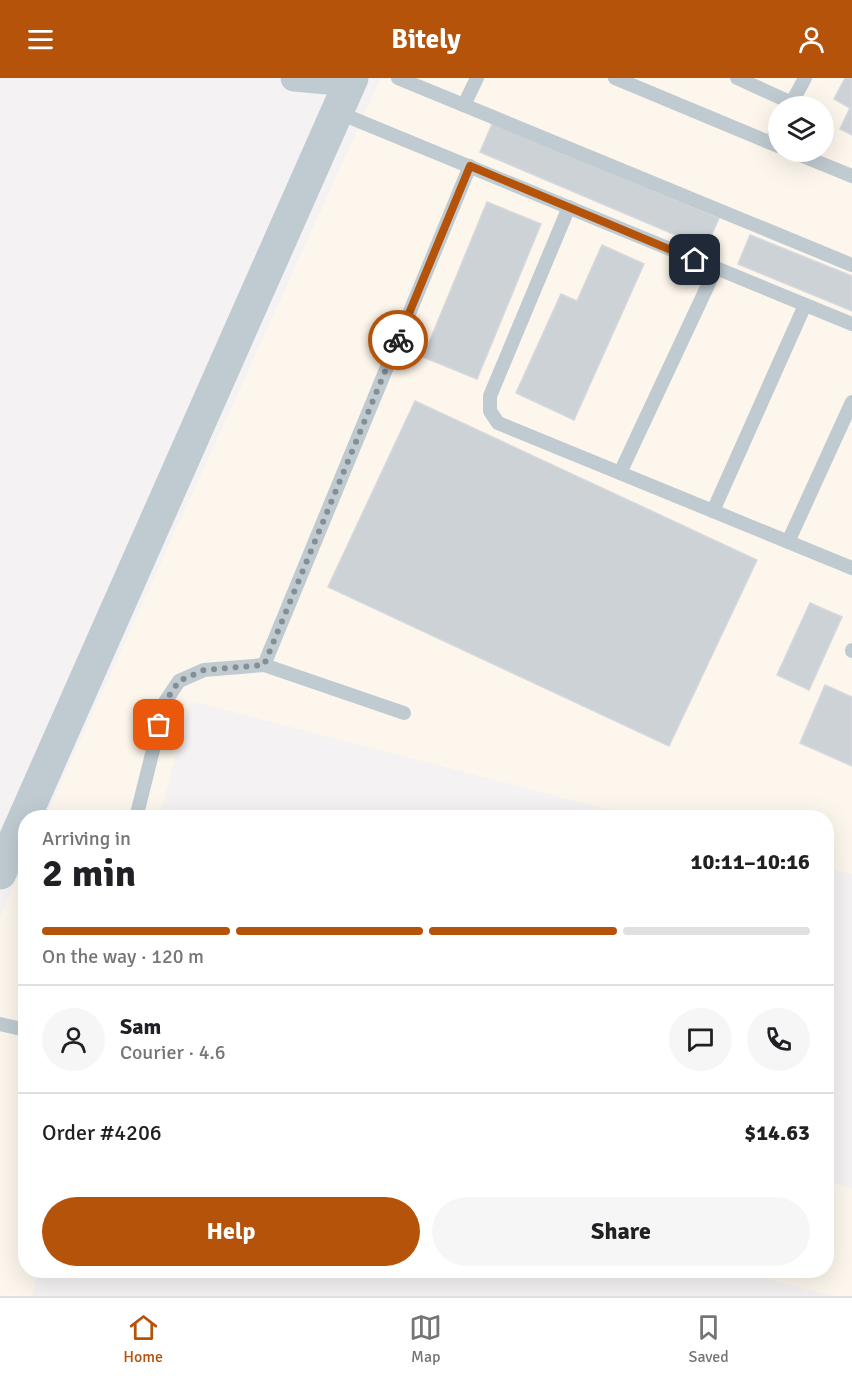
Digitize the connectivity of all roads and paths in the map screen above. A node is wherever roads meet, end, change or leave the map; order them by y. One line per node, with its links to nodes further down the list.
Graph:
1 (294, 78): 7 (street)
2 (398, 78): 10 (lane)
3 (477, 78): 10 (lane)
4 (615, 78): 12 (lane)
5 (737, 78): 8 (lane)
6 (805, 78): 9 (lane)
7 (351, 80): 11 (street)
8 (773, 96)
9 (796, 96)
10 (464, 105): 17 (lane)
11 (337, 112): 14 (lane); 28 (street)
12 (768, 141)
13 (818, 162): 15 (lane)
14 (470, 166): 16 (lane); 26 (lane)
15 (852, 176)
16 (569, 207): 18 (lane); 22 (lane)
17 (852, 265)
18 (716, 268): 19 (lane); 22 (lane)
19 (805, 305): 20 (lane); 23 (lane)
20 (852, 324)
21 (852, 402): 24 (lane)
22 (620, 473): 23 (lane)
23 (713, 511): 24 (lane)
24 (788, 542): 25 (lane)
25 (852, 568)
26 (264, 665): 27 (lane); 29 (lane)
27 (404, 713)
28 (28, 810)
29 (138, 810)
30 (18, 832): 31 (street)
31 (0, 873)
32 (0, 1024): 33 (lane)
33 (18, 1028)

